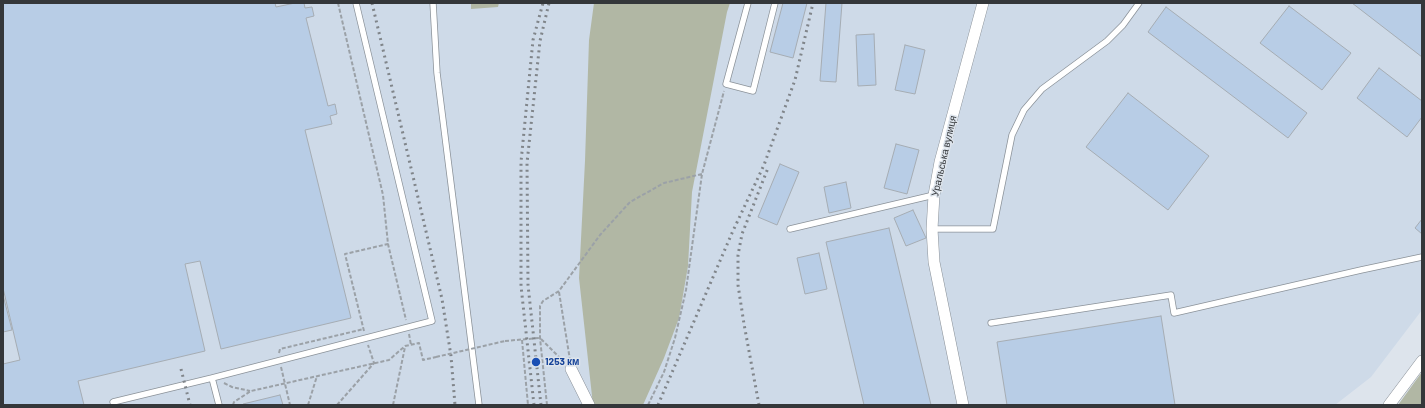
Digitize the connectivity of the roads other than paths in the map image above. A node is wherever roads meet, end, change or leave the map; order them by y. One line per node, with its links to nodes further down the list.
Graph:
1 (356, 3): 14 (lane)
2 (433, 3): 17 (lane)
3 (748, 3): 4 (lane)
4 (775, 3)
5 (983, 3): 7 (street, Уральська вулиця)
6 (1140, 3): 9 (lane)
7 (934, 195): 8 (lane); 9 (street, Уральська вулиця)
8 (790, 229)
9 (932, 229): 19 (street, Уральська вулиця)
10 (1422, 257): 11 (lane)
11 (991, 324)
12 (1422, 361): 20 (street)
13 (571, 369): 18 (street)
14 (212, 378): 15 (lane); 16 (lane)
15 (114, 405)
16 (219, 405)
17 (479, 405)
18 (589, 405)
19 (963, 405)
20 (1389, 405)

